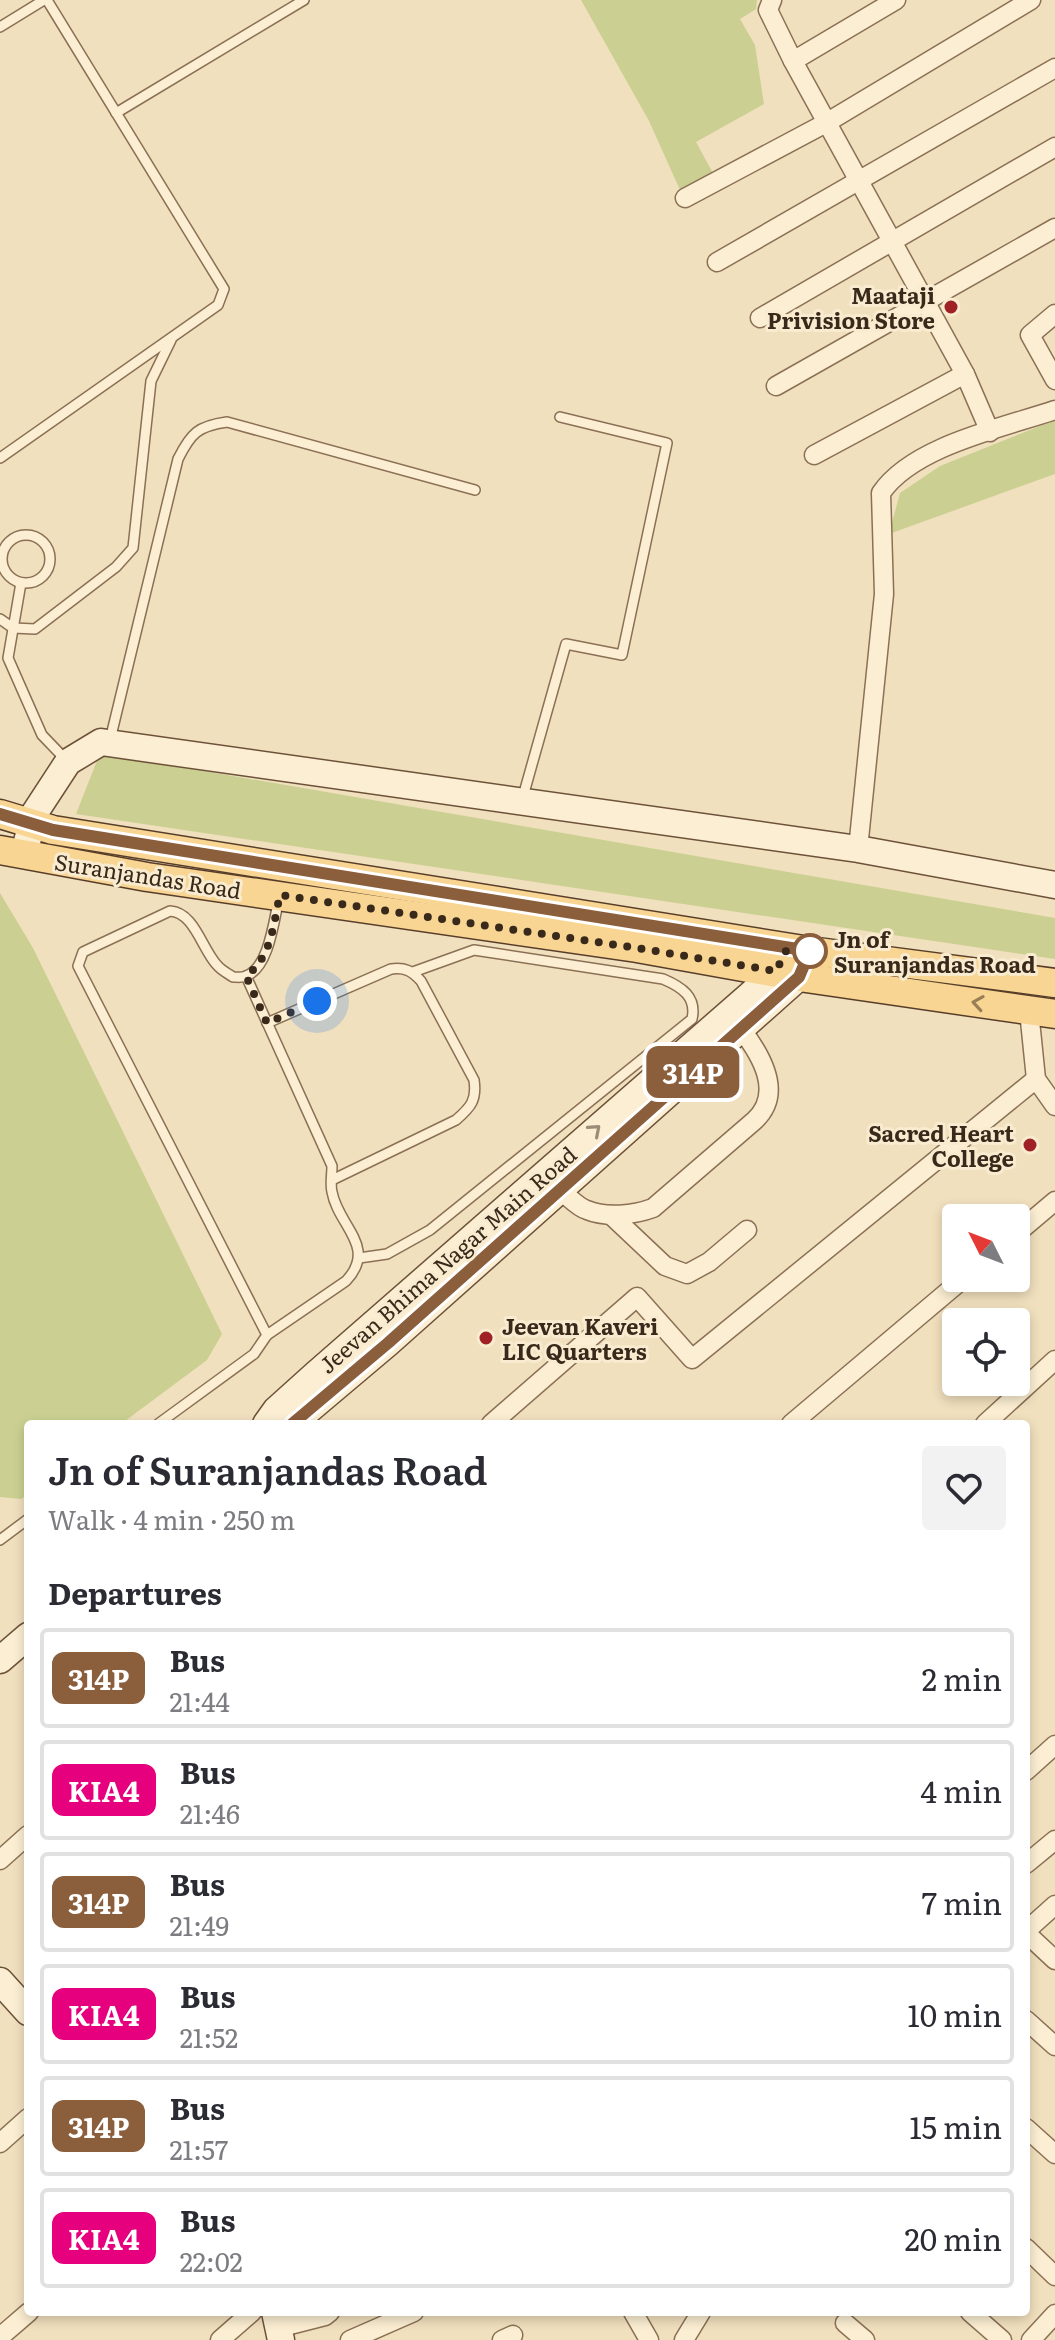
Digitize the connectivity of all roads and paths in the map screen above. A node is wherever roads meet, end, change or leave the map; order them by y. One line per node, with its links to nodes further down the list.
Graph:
1 (46, 0): 6 (lane); 9 (lane)
2 (304, 0): 9 (lane)
3 (772, 0): 7 (street)
4 (896, 0): 7 (street)
5 (1031, 0): 10 (street)
6 (0, 27)
7 (793, 61): 10 (street)
8 (1055, 68): 12 (street)
9 (116, 113): 20 (lane)
10 (826, 123): 12 (street); 13 (street)
11 (1055, 147): 15 (street)
12 (858, 183): 15 (street); 16 (street)
13 (685, 198)
14 (1055, 228): 17 (street)
15 (892, 241): 17 (street); 19 (street)
16 (717, 262)
17 (926, 302): 21 (street); 23 (street)
18 (1055, 314): 22 (street)
19 (760, 318)
20 (172, 337): 28 (lane); 32 (lane)
21 (965, 374): 26 (street); 27 (street)
22 (1055, 380)
23 (776, 386)
24 (1055, 410): 26 (street)
25 (560, 417): 35 (lane)
26 (990, 432): 38 (street)
27 (814, 455)
28 (0, 458)
29 (475, 490): 33 (lane)
30 (21, 583): 30 (lane); 32 (lane)
31 (0, 619): 32 (lane)
32 (13, 628): 34 (lane)
33 (109, 743): 34 (main road); 35 (main road)
34 (68, 762): 37 (main road)
35 (522, 800): 38 (main road)
36 (0, 814): 37 (main road, Suranjandas Road)
37 (32, 824): 39 (main road); 42 (main road, Suranjandas Road)
38 (858, 849): 40 (main road)
39 (12, 852): 41 (main road, Suranjandas Road)
40 (1055, 885)
41 (280, 895): 42 (main road, Suranjandas Road); 44 (lane)
42 (793, 962): 45 (main road, Suranjandas Road); 46 (main road, Suranjandas Road, one-way to 42); 48 (main road, Jeevan Bhima Nagar Main Road); 62 (main road, Jeevan Bhima Nagar Main Road, one-way to 42)
43 (413, 972): 47 (lane); 51 (lane); 57 (lane)
44 (246, 976): 47 (lane); 59 (lane)
45 (1055, 983)
46 (1042, 1012): 49 (street)
47 (267, 1023): 51 (lane)
48 (741, 1029): 52 (main road, Jeevan Bhima Nagar Main Road); 54 (street)
49 (1036, 1079): 50 (street); 63 (street)
50 (1055, 1106)
51 (332, 1180): 57 (lane)
52 (560, 1190): 54 (street); 62 (main road, Jeevan Bhima Nagar Main Road)
53 (1055, 1201): 55 (street)
54 (611, 1215): 56 (street)
55 (1030, 1222)
56 (747, 1230)
57 (359, 1258): 59 (lane)
58 (947, 1292): 64 (street)
59 (267, 1335): 61 (lane)
60 (1055, 1360): 65 (street)
61 (163, 1420)
62 (279, 1420)
63 (496, 1420)
64 (796, 1420)
65 (989, 1420)
66 (24, 1522): 67 (lane)
67 (0, 1540)
68 (24, 1639): 69 (main road)
69 (0, 1660)
70 (1055, 1745): 71 (street)
71 (1030, 1767)
72 (24, 1839): 74 (street)
73 (1055, 1840): 75 (street)
74 (0, 1860)
75 (1030, 1861)
76 (1055, 1905): 77 (street)
77 (1030, 1928)
78 (1030, 1936): 79 (street)
79 (1055, 1960)
80 (0, 1981): 81 (main road)
81 (24, 2008)
82 (1030, 2024): 83 (street)
83 (1055, 2046)
84 (24, 2122): 86 (street)
85 (1030, 2132): 87 (street)
86 (0, 2143)
87 (1055, 2154)
88 (1030, 2252): 89 (street)
89 (1055, 2276)
90 (1055, 2314): 107 (street)
91 (24, 2316): 100 (street)
92 (247, 2316): 101 (street)
93 (325, 2316): 99 (street)
94 (405, 2316): 102 (street)
95 (635, 2316): 103 (street)
96 (699, 2316): 104 (street)
97 (975, 2316): 106 (street)
98 (845, 2323): 105 (street)
99 (278, 2327)
100 (0, 2337)
101 (220, 2340)
102 (350, 2340)
103 (649, 2340)
104 (684, 2340)
105 (865, 2340)
106 (1002, 2340)
107 (1031, 2340)

